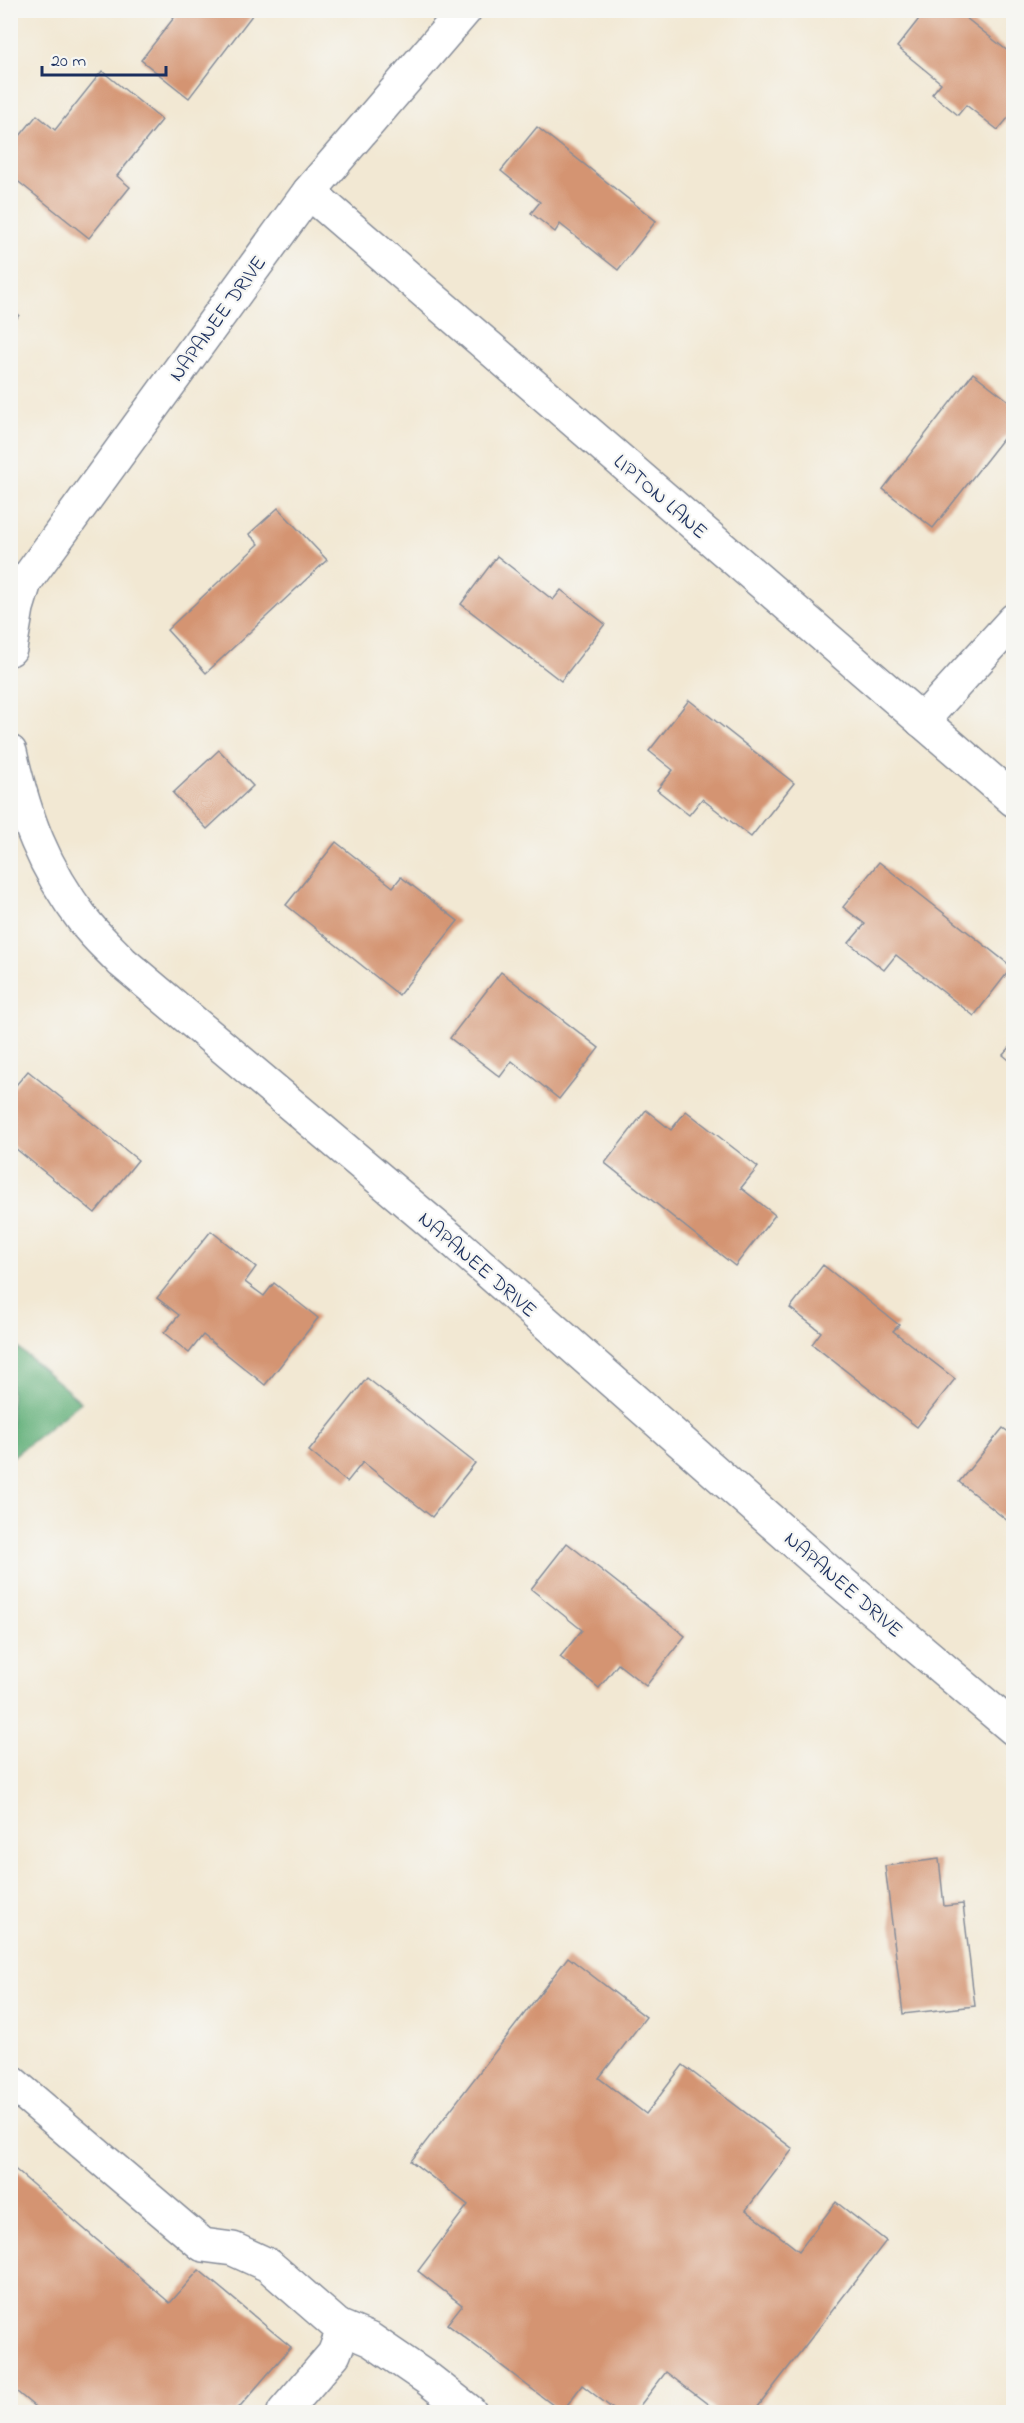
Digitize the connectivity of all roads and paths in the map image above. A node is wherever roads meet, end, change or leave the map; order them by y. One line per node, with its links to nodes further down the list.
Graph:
1 (465, 10): 2 (street, NAPANEE DRIVE)
2 (309, 192): 4 (street, NAPANEE DRIVE); 5 (street, LIPTON LANE)
3 (1014, 620): 5 (street)
4 (10, 649)
5 (922, 721): 7 (street, LIPTON LANE)
6 (10, 752): 8 (street, NAPANEE DRIVE)
7 (1014, 800)
8 (1014, 1729)
9 (10, 2081): 10 (street)
10 (338, 2326): 11 (street); 12 (street)
11 (284, 2412)
12 (470, 2412)

